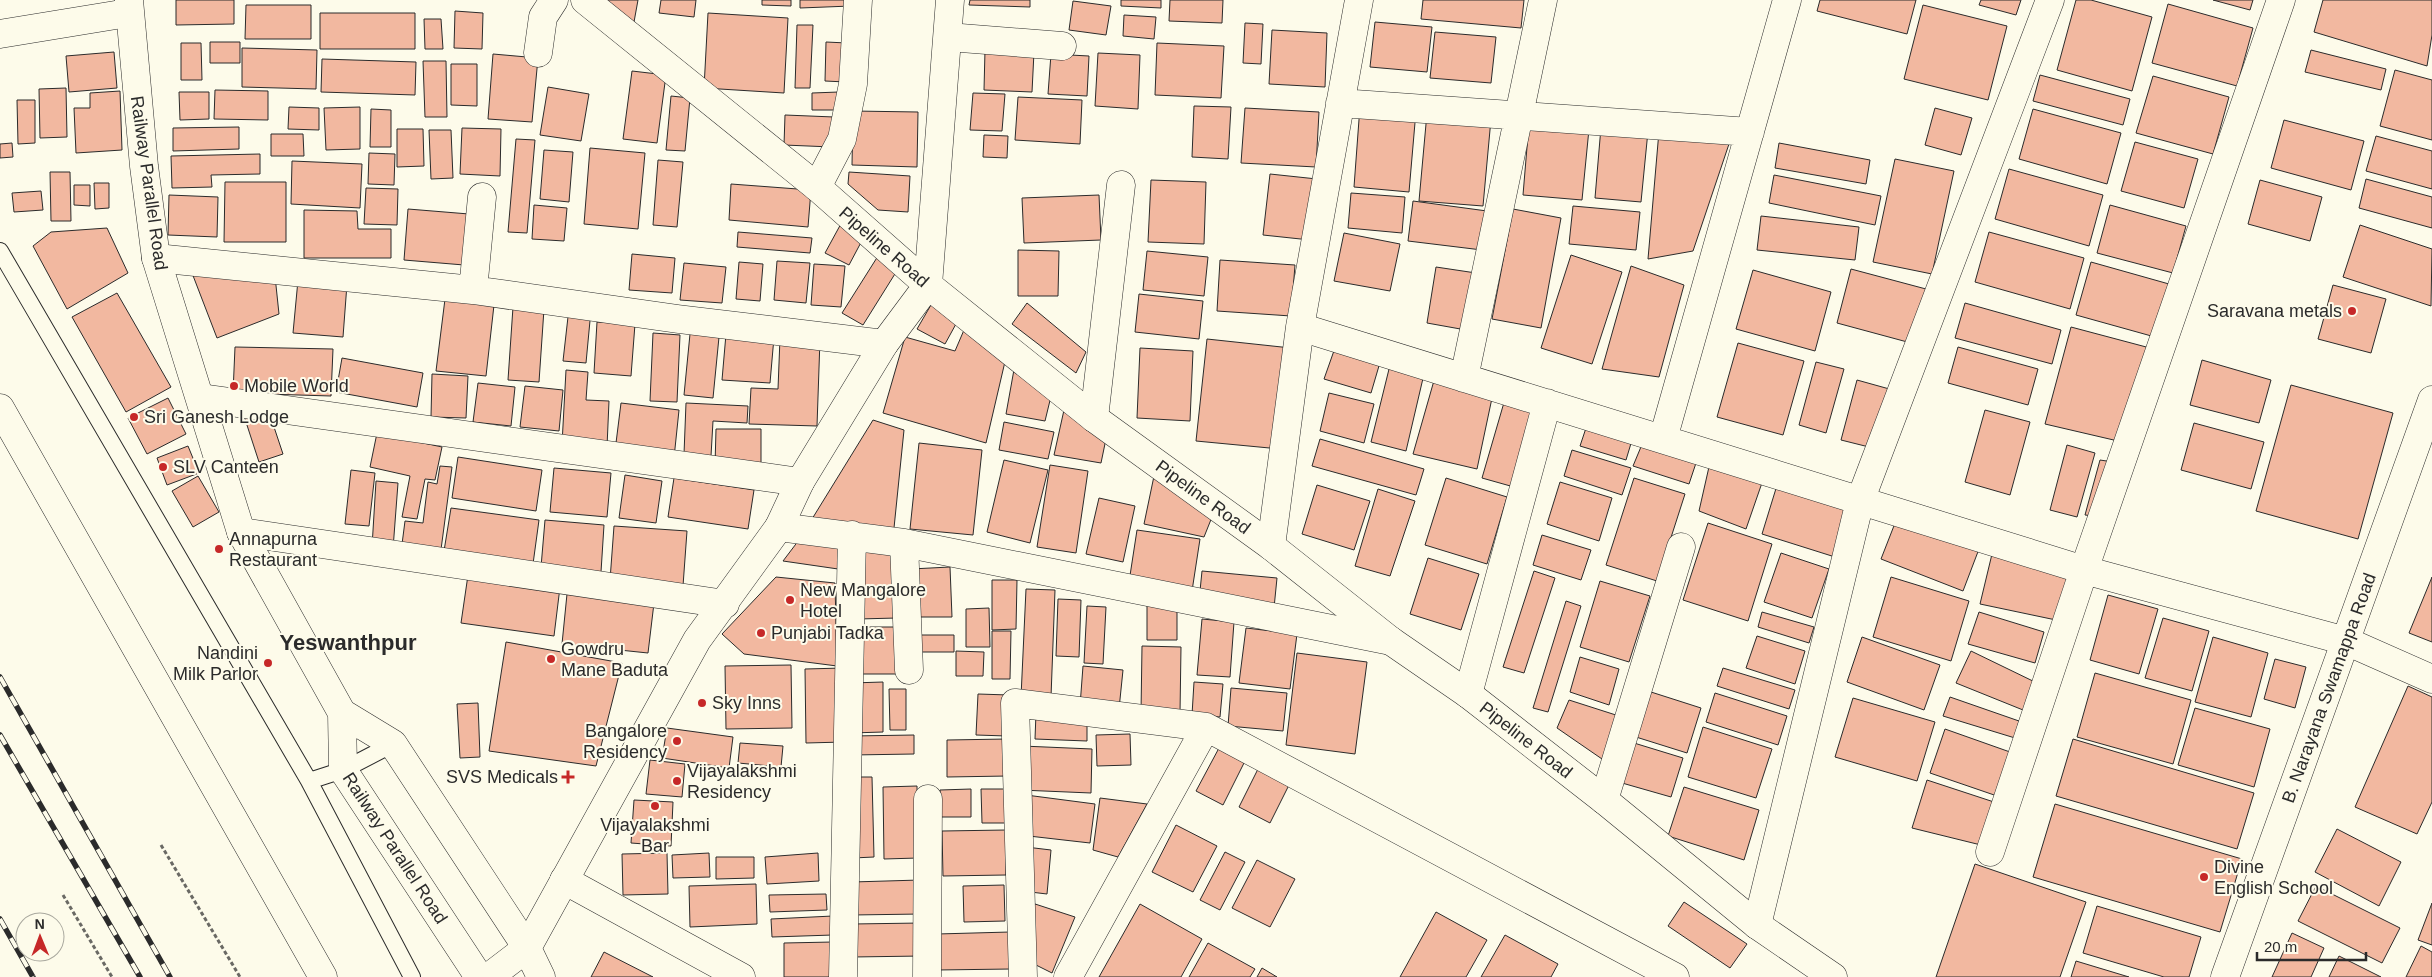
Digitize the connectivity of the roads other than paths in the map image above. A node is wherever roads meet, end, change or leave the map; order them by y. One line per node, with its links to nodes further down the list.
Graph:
1 (554, 0): 14 (street)
2 (585, 0): 19 (street, Pipeline Road)
3 (858, 0): 19 (street)
4 (950, 0): 12 (street)
5 (1359, 0): 15 (street)
6 (1543, 0): 16 (street)
7 (1787, 0): 17 (street)
8 (2050, 0): 35 (street)
9 (2281, 0): 42 (street)
10 (128, 6): 11 (street); 22 (street, Railway Parallel Road)
11 (0, 34)
12 (948, 37): 13 (street); 23 (street)
13 (1062, 46)
14 (538, 53)
15 (1340, 103): 16 (street); 25 (street)
16 (1519, 116): 17 (street); 27 (street)
17 (1750, 132): 33 (street)
18 (1121, 185): 32 (street)
19 (817, 187): 23 (street, Pipeline Road)
20 (482, 197): 24 (street)
21 (0, 251): 53 (lane)
22 (156, 258): 24 (street); 28 (street, Railway Parallel Road)
23 (928, 285): 26 (street); 32 (street, Pipeline Road)
24 (473, 290): 26 (street)
25 (1300, 327): 27 (street); 40 (street)
26 (884, 344): 34 (street)
27 (1464, 378): 30 (street)
28 (201, 398): 34 (street); 37 (street, Railway Parallel Road)
29 (2432, 400): 44 (street, B. Narayana Swamappa Road)
30 (1548, 403): 33 (street); 48 (street)
31 (0, 408): 60 (street)
32 (1094, 418): 40 (street, Pipeline Road)
33 (1663, 439): 35 (street)
34 (800, 482): 36 (street)
35 (1860, 501): 42 (street); 58 (street)
36 (779, 527): 38 (street); 43 (street)
37 (241, 532): 43 (street); 49 (street, Railway Parallel Road)
38 (852, 535): 39 (street); 66 (street)
39 (904, 543): 45 (street); 46 (street)
40 (1271, 546): 45 (street, Pipeline Road)
41 (1680, 547): 55 (street)
42 (2084, 570): 44 (street); 56 (street)
43 (725, 604): 57 (street)
44 (2346, 641): 47 (street); 72 (street, B. Narayana Swamappa Road)
45 (1391, 642): 48 (street, Pipeline Road)
46 (909, 670)
47 (2432, 679)
48 (1468, 694): 55 (street, Pipeline Road)
49 (342, 713): 51 (street); 52 (street, Railway Parallel Road)
50 (1206, 727): 68 (street); 69 (street); 70 (street)
51 (393, 744): 52 (lane); 59 (street)
52 (343, 770): 53 (lane); 62 (street, Railway Parallel Road)
53 (309, 782): 61 (lane)
54 (928, 799): 67 (street)
55 (1604, 800): 58 (street, Pipeline Road)
56 (1990, 852)
57 (564, 880): 59 (street); 65 (street)
58 (1757, 925): 71 (street, Pipeline Road)
59 (527, 948): 63 (street); 64 (street)
60 (323, 977)
61 (412, 977)
62 (479, 977)
63 (489, 977)
64 (542, 977)
65 (740, 977)
66 (843, 977)
67 (927, 977)
68 (1023, 977)
69 (1068, 977)
70 (1675, 977)
71 (1833, 977)
72 (2225, 977)

